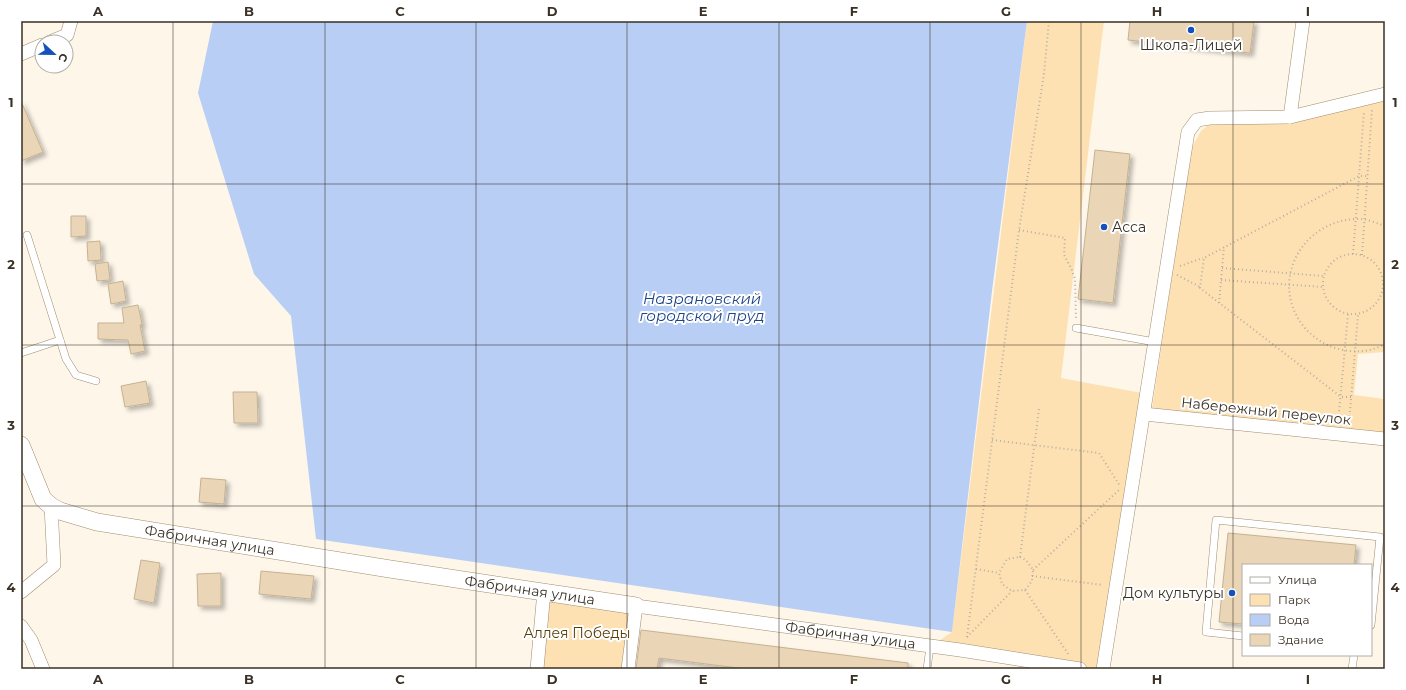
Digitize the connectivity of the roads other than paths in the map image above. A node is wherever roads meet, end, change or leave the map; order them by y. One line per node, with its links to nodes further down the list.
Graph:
1 (71, 21): 3 (street)
2 (1303, 21): 7 (street)
3 (67, 34)
4 (34, 48): 5 (street)
5 (21, 54)
6 (1374, 96): 7 (street)
7 (1290, 117): 11 (street)
8 (26, 235): 10 (lane)
9 (1076, 328): 11 (lane)
10 (60, 340): 12 (lane); 13 (lane)
11 (1155, 342): 14 (street)
12 (21, 353)
13 (96, 380)
14 (1144, 414): 15 (street, Набережный переулок); 31 (street)
15 (1385, 439)
16 (21, 445): 17 (street, Фабричная улица)
17 (51, 506): 18 (street, Фабричная улица); 19 (street)
18 (544, 591): 20 (street, Фабричная улица); 27 (street)
19 (21, 592)
20 (636, 606): 24 (street, Фабричная улица); 28 (street)
21 (1372, 615): 23 (lane)
22 (21, 626): 26 (street)
23 (1242, 636)
24 (930, 647): 29 (lane); 30 (street, Фабричная улица)
25 (1354, 656): 32 (lane)
26 (43, 669)
27 (537, 669)
28 (628, 669)
29 (927, 669)
30 (1079, 669)
31 (1103, 669)
32 (1352, 669)

